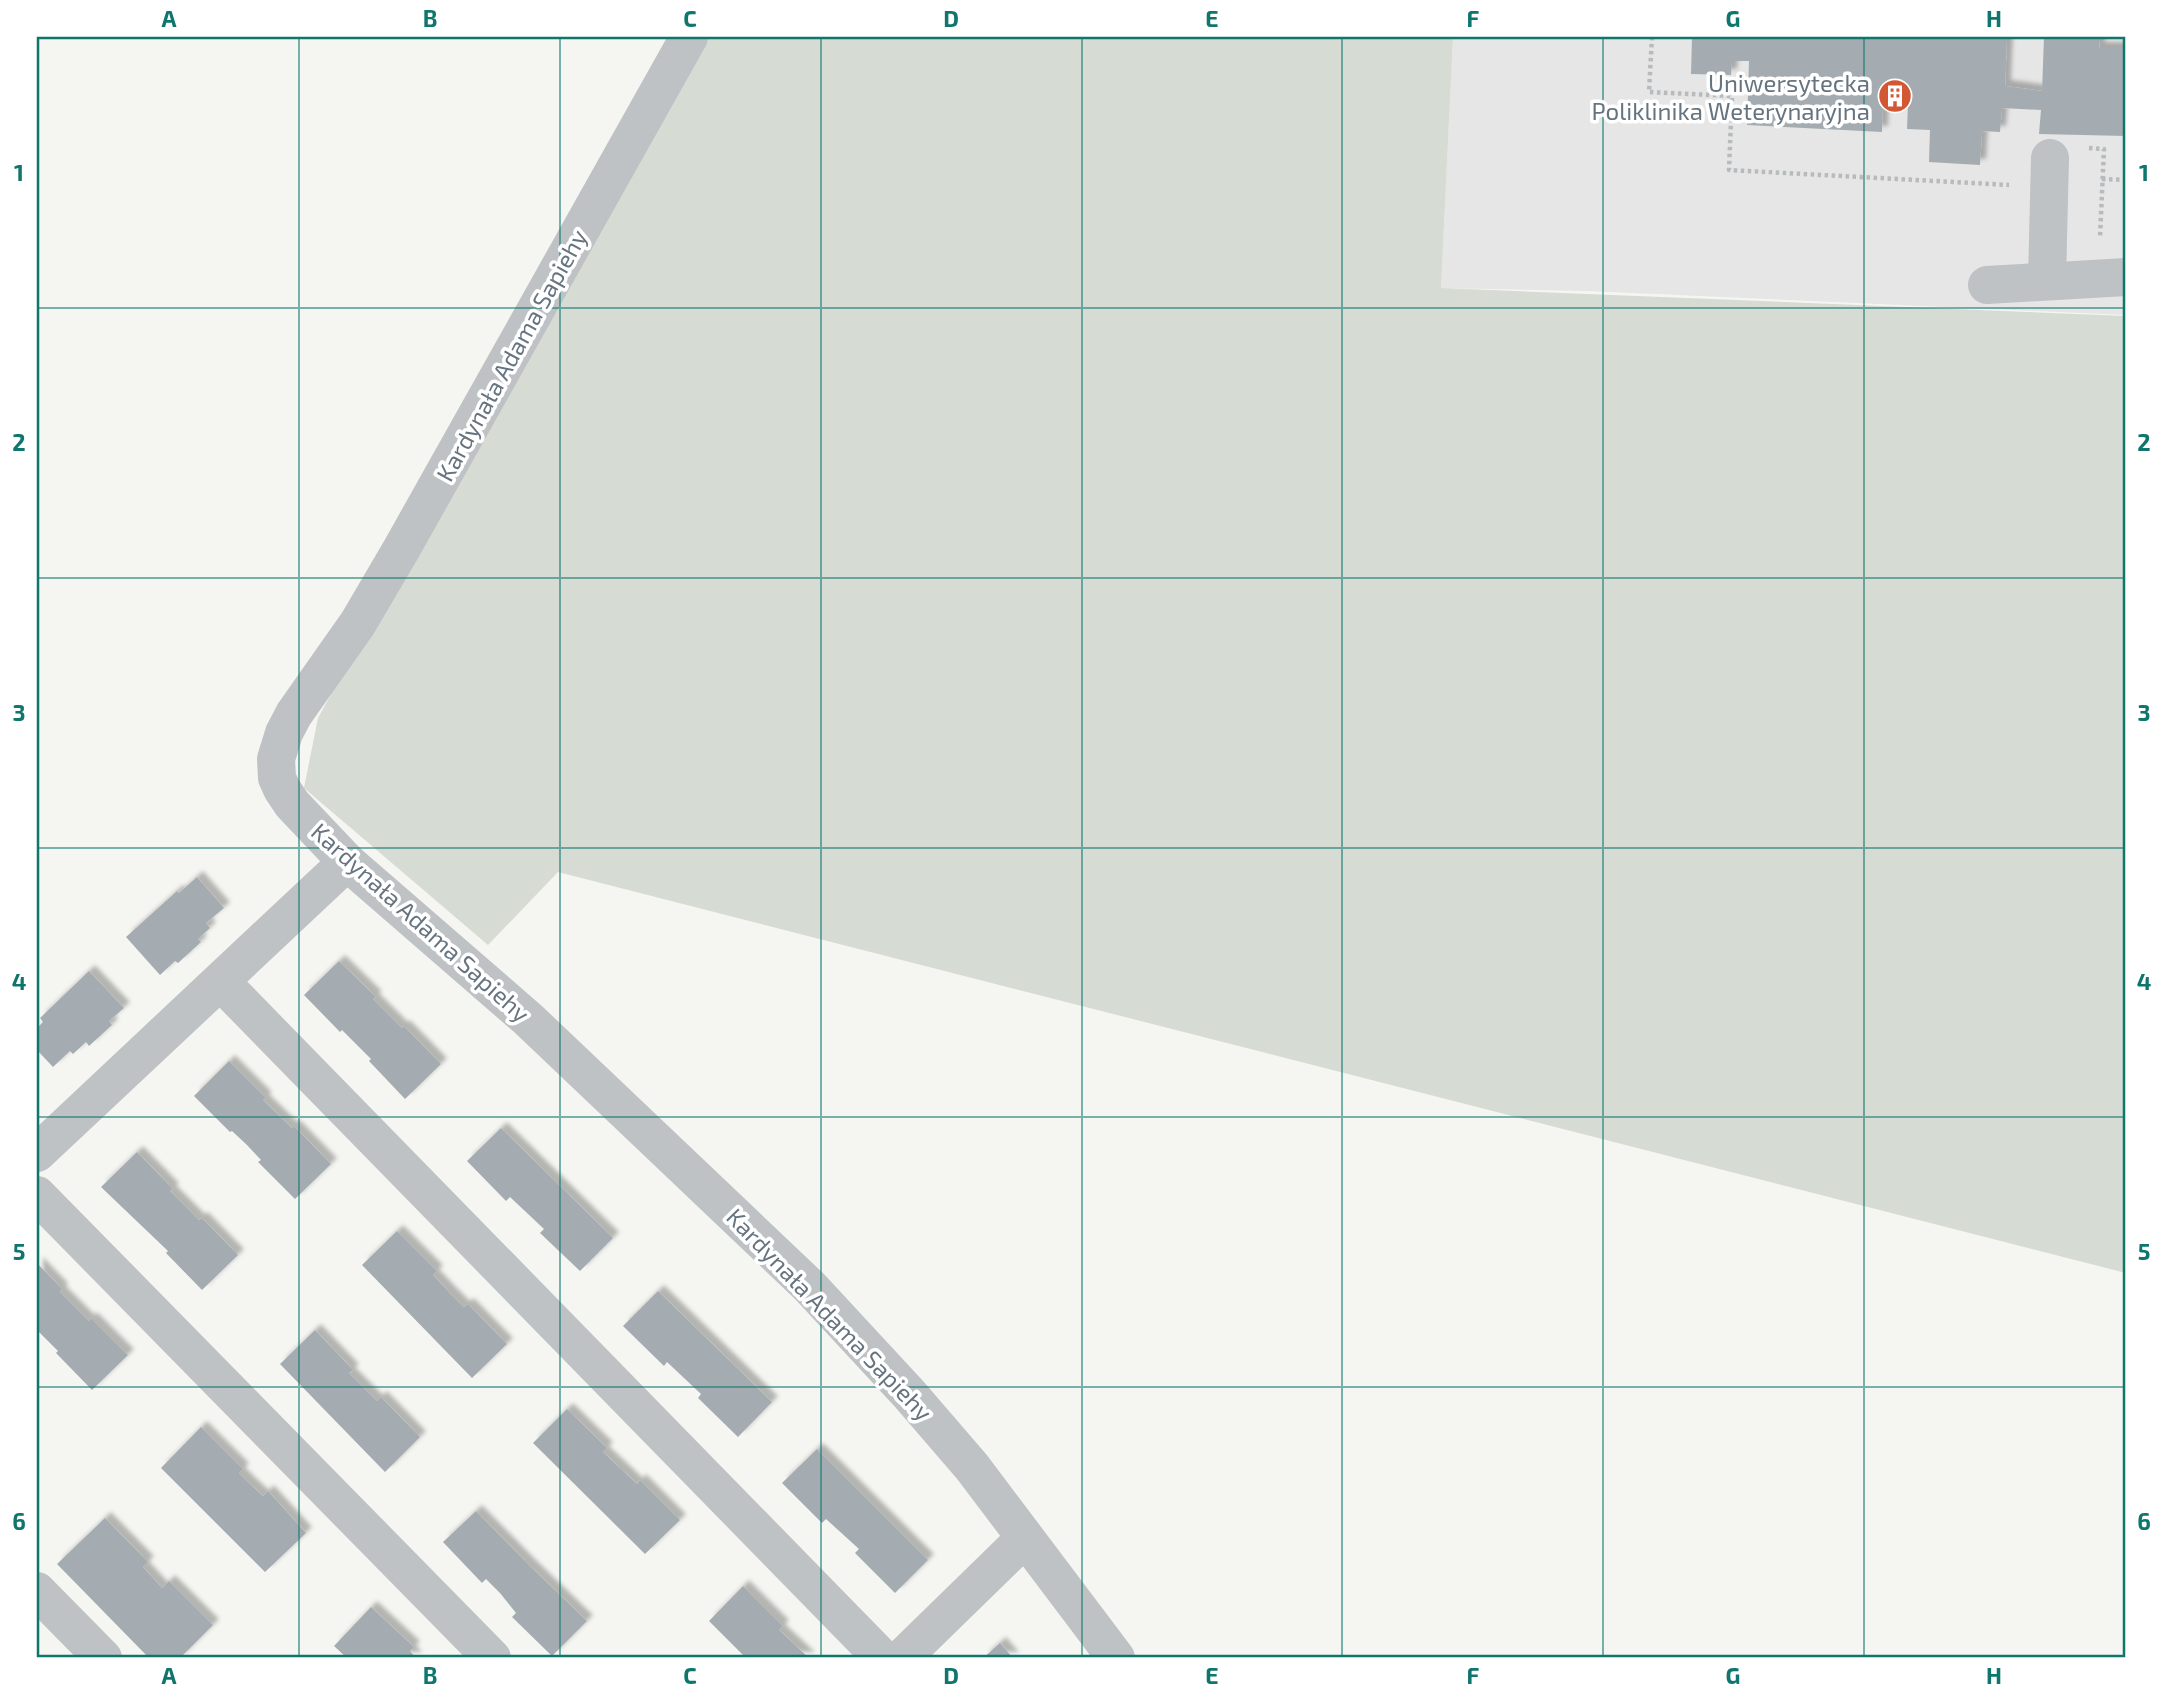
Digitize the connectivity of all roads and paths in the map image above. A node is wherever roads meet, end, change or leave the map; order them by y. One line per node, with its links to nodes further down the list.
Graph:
1 (689, 37): 10 (street, Kardynała Adama Sapiehy)
2 (1653, 37): 6 (path)
3 (2050, 158): 8 (street)
4 (2102, 179): 5 (path)
5 (2126, 180)
6 (2016, 186)
7 (2126, 277): 8 (street)
8 (2047, 281): 9 (street)
9 (1987, 285)
10 (347, 862): 11 (street); 14 (street, Kardynała Adama Sapiehy)
11 (221, 982): 12 (street); 18 (street)
12 (37, 1153)
13 (37, 1195): 17 (street)
14 (1025, 1538): 19 (street); 20 (street, Kardynała Adama Sapiehy)
15 (37, 1591): 16 (street)
16 (103, 1658)
17 (492, 1658)
18 (882, 1658)
19 (902, 1658)
20 (1116, 1658)

